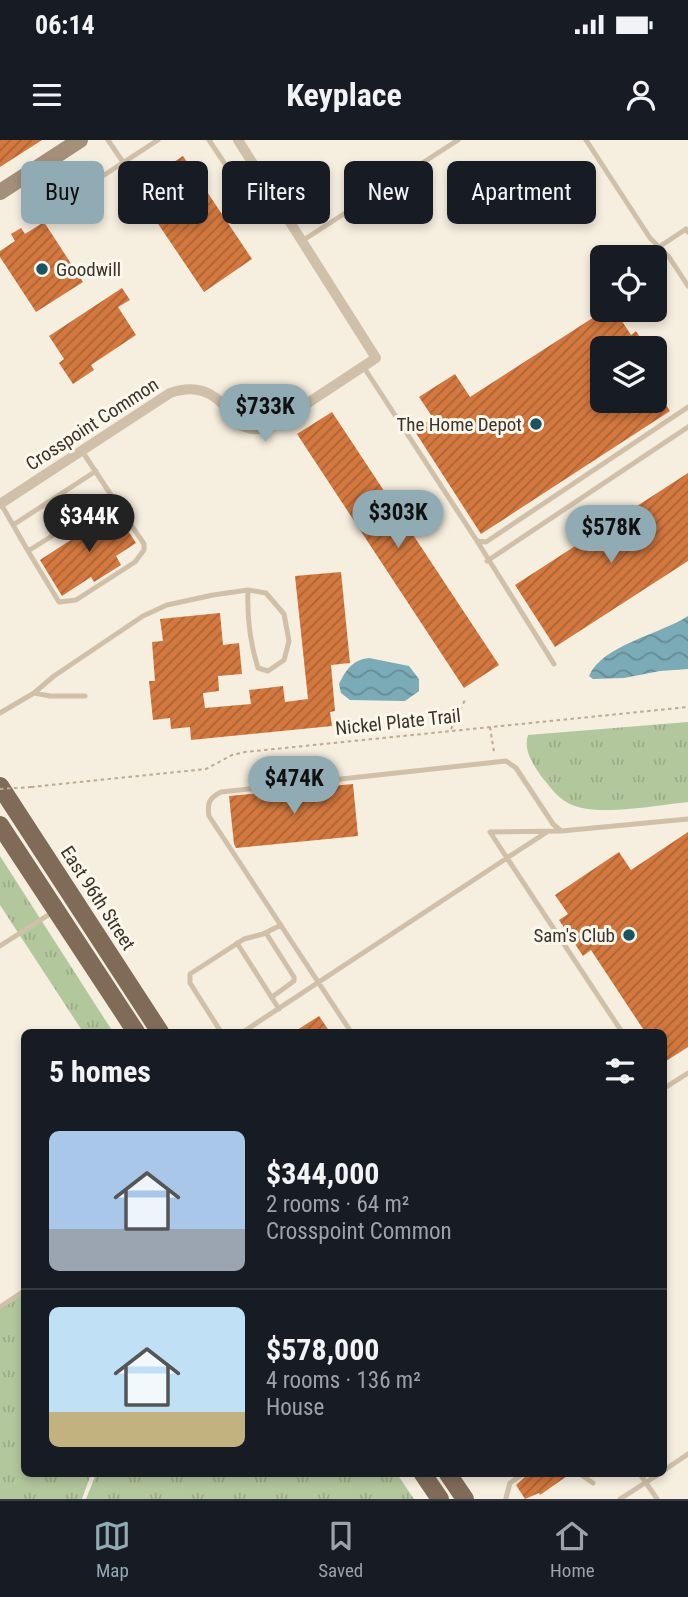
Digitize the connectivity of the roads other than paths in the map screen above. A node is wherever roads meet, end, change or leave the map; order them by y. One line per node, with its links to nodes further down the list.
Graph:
1 (80, 140): 11 (street)
2 (108, 140): 8 (lane)
3 (158, 140): 9 (lane)
4 (209, 140): 10 (lane)
5 (238, 140): 13 (street)
6 (458, 140): 13 (lane)
7 (586, 140): 14 (lane)
8 (122, 161)
9 (125, 161)
10 (223, 161)
11 (0, 192)
12 (687, 230): 15 (lane)
13 (302, 241): 18 (street)
14 (657, 245)
15 (662, 245)
16 (667, 255): 17 (lane)
17 (688, 286)
18 (363, 366): 21 (street, Crosspoint Common); 26 (lane)
19 (688, 407): 27 (lane)
20 (688, 427): 30 (lane)
21 (82, 451): 22 (lane); 24 (street, Crosspoint Common)
22 (96, 471): 23 (lane); 25 (lane)
23 (113, 498): 28 (lane); 28 (lane)
24 (0, 504): 25 (lane)
25 (13, 525): 28 (lane)
26 (477, 541): 27 (lane); 29 (lane)
27 (486, 542): 29 (lane)
28 (28, 551)
29 (483, 554): 30 (lane)
30 (487, 561): 32 (lane)
31 (248, 590): 31 (lane); 33 (lane)
32 (554, 664)
33 (34, 693): 34 (lane); 35 (lane)
34 (85, 695)
35 (0, 713)
36 (0, 788): 49 (main road, East 96th Street)
37 (688, 819): 39 (lane)
38 (0, 825): 42 (main road)
39 (561, 831): 40 (lane); 43 (lane)
40 (547, 832): 41 (lane); 41 (lane)
41 (507, 858): 47 (lane); 56 (lane)
42 (56, 910): 46 (lane); 49 (main road); 51 (main road)
43 (281, 925): 44 (lane); 47 (lane)
44 (266, 933): 45 (lane); 48 (lane)
45 (237, 943): 48 (lane); 53 (lane)
46 (0, 946)
47 (318, 983): 50 (lane); 55 (lane)
48 (272, 997): 50 (lane)
49 (139, 1000): 52 (main road, East 96th Street)
50 (279, 1009): 54 (lane)
51 (134, 1029)
52 (158, 1029)
53 (219, 1029)
54 (248, 1029)
55 (349, 1029)
56 (620, 1029)
57 (688, 1073): 58 (lane)
58 (667, 1086)
59 (21, 1293): 60 (lane)
60 (0, 1307)
61 (688, 1454): 62 (lane)
62 (667, 1468)
63 (426, 1477): 72 (main road)
64 (450, 1477): 73 (main road)
65 (519, 1477): 71 (lane)
66 (584, 1477): 70 (lane)
67 (642, 1477): 69 (lane)
68 (654, 1477): 69 (lane)
69 (646, 1482): 74 (lane); 75 (lane)
70 (593, 1483)
71 (506, 1498)
72 (440, 1499)
73 (465, 1499)
74 (620, 1499)
75 (657, 1499)

